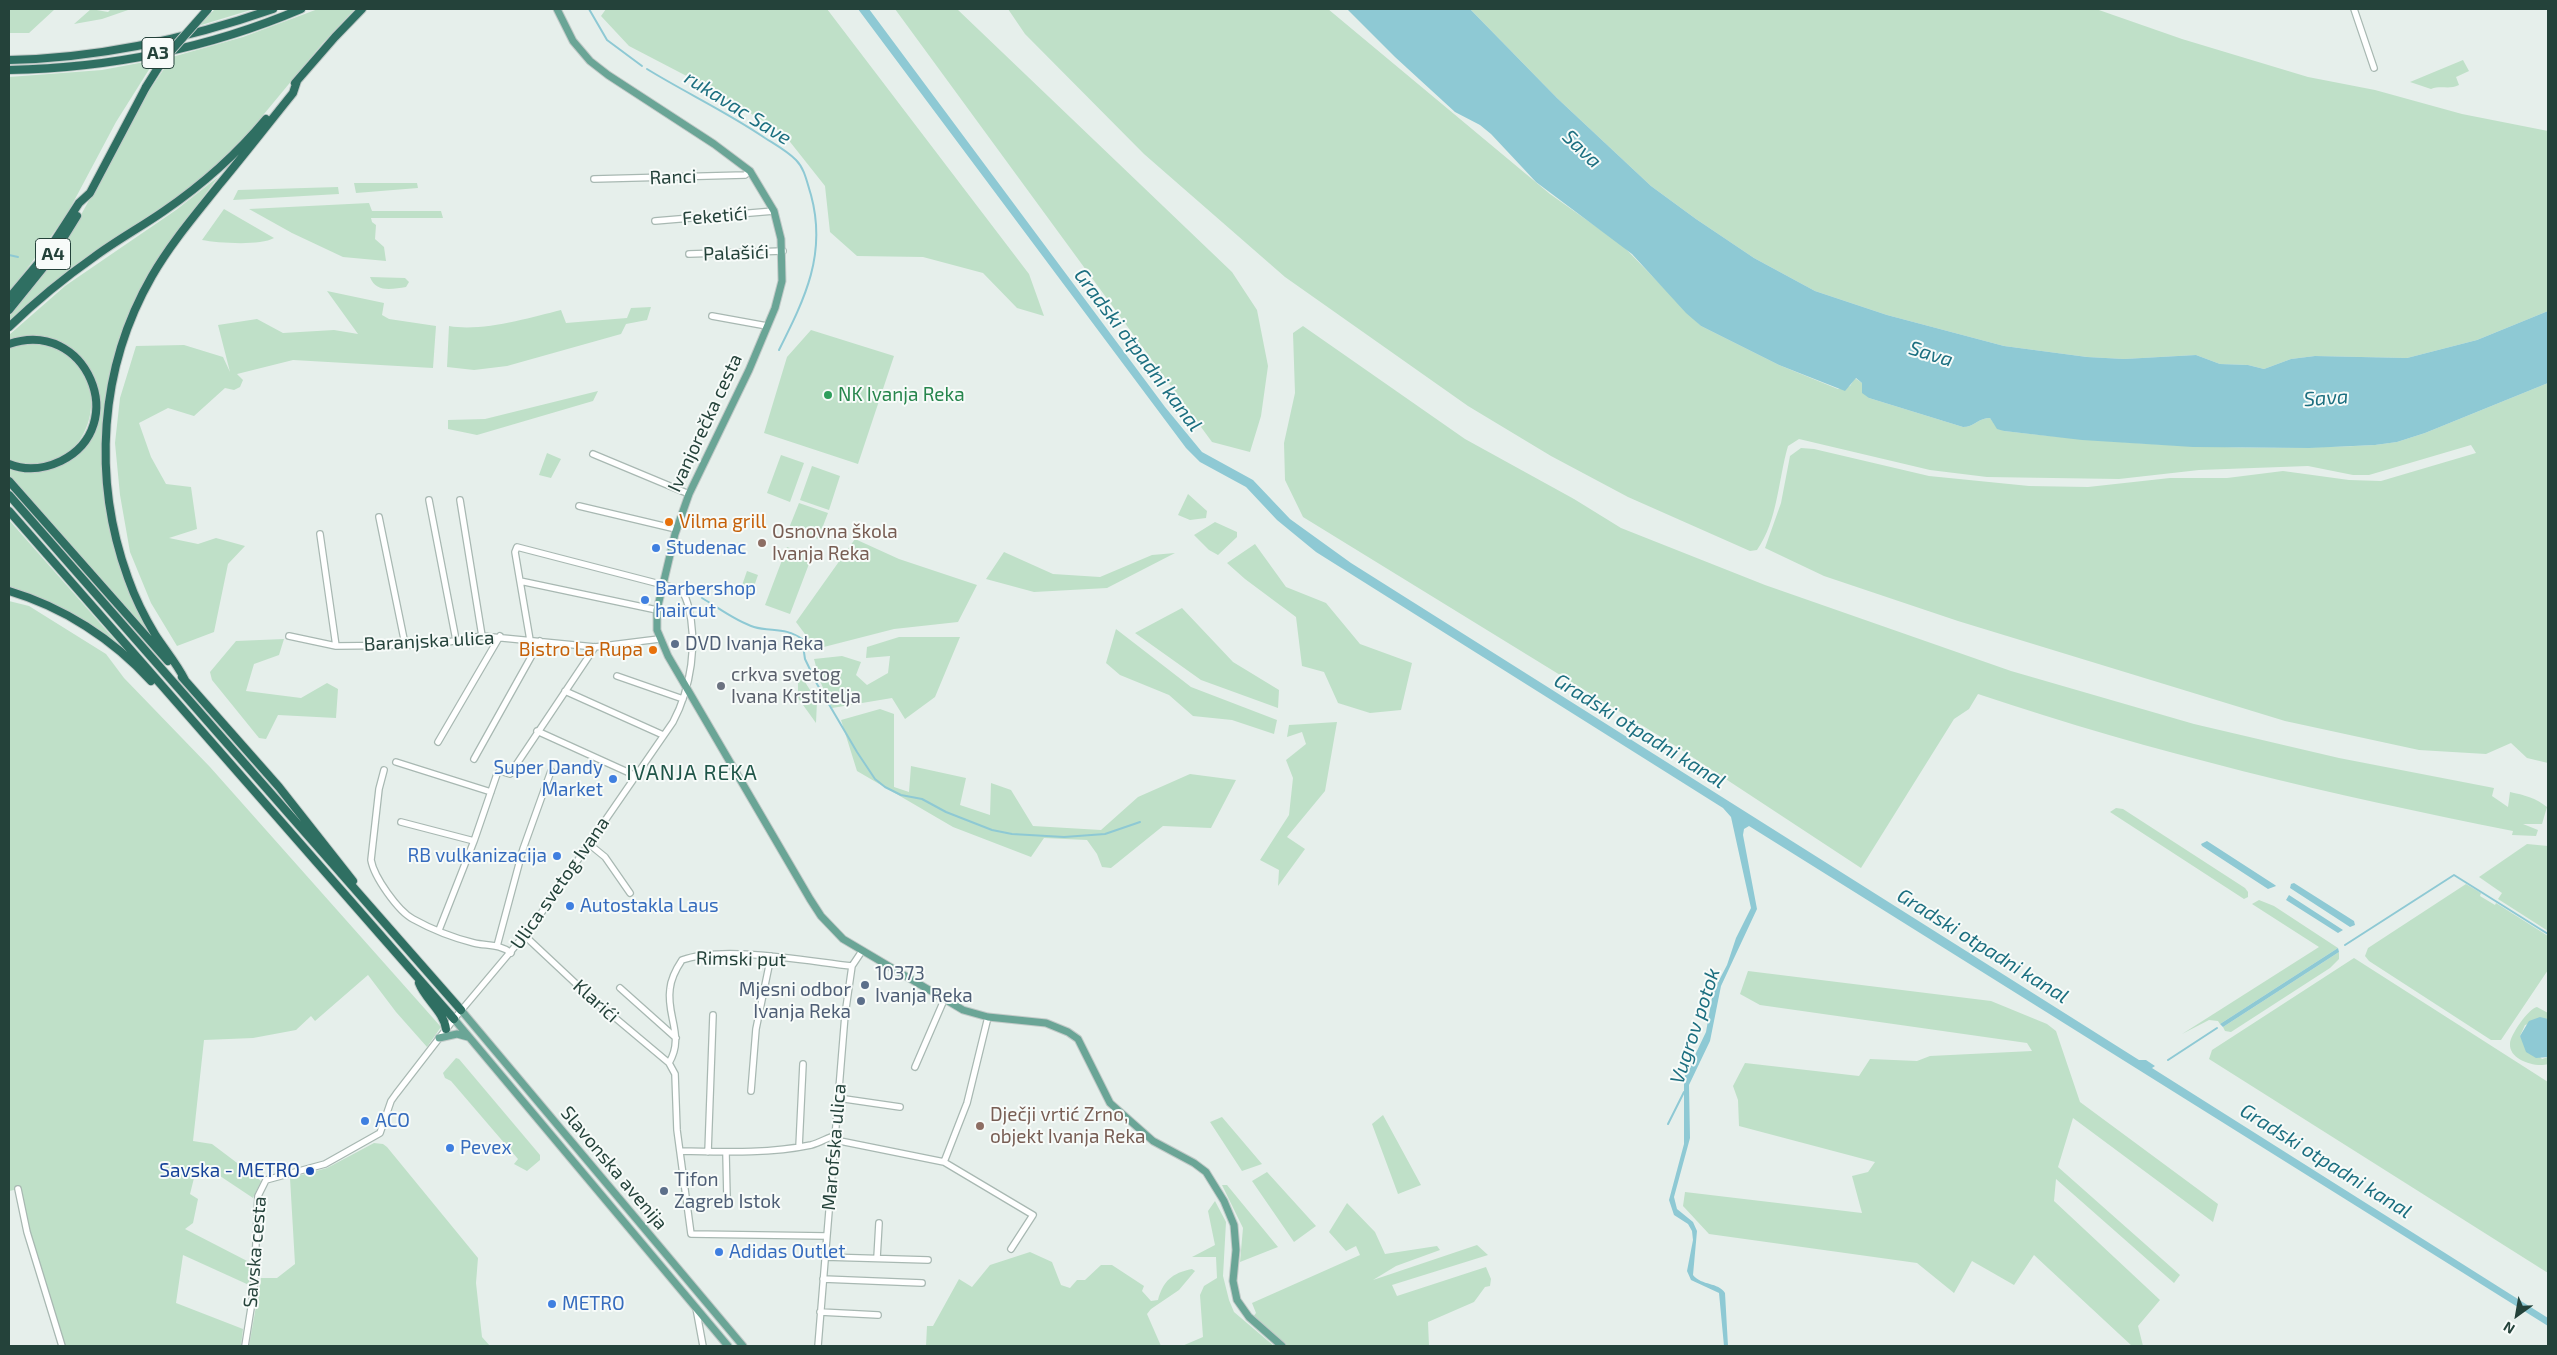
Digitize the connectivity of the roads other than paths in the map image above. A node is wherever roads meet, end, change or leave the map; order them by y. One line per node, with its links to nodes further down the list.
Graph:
1 (208, 9): 13 (highway, bridge)
2 (273, 9): 7 (highway, A3)
3 (301, 9): 9 (highway, A3)
4 (362, 9): 10 (highway)
5 (557, 9): 11 (main road, Ivanjorečka cesta)
6 (2354, 9): 8 (street)
7 (9, 60)
8 (2374, 68)
9 (9, 70)
10 (297, 81): 22 (highway); 51 (highway)
11 (750, 171): 12 (street, Ranci); 14 (main road, Ivanjorečka cesta)
12 (594, 179)
13 (90, 193): 18 (highway); 19 (highway, A4)
14 (774, 211): 15 (street, Feketići); 16 (main road, Ivanjorečka cesta)
15 (655, 221)
16 (782, 251): 17 (street, Palašići); 21 (main road, Ivanjorečka cesta)
17 (689, 254)
18 (9, 298)
19 (9, 310)
20 (712, 316): 21 (street)
21 (767, 326): 27 (main road, Ivanjorečka cesta)
22 (9, 327)
23 (9, 344): 25 (highway)
24 (593, 454): 27 (street)
25 (9, 464)
26 (9, 480): 51 (highway)
27 (689, 494): 34 (main road, Ivanjorečka cesta)
28 (9, 495): 68 (highway)
29 (429, 500): 44 (street)
30 (460, 500): 41 (street)
31 (579, 506): 34 (street)
32 (9, 511): 55 (highway)
33 (379, 517): 47 (street)
34 (676, 529): 37 (main road, Ivanjorečka cesta)
35 (320, 534): 48 (street)
36 (520, 581): 37 (street); 39 (street); 45 (street)
37 (662, 586): 39 (main road, Ivanjorečka cesta); 52 (street, Ulica svetog Ivana)
38 (9, 591): 55 (highway)
39 (657, 610): 43 (main road, Ivanjorečka cesta)
40 (288, 636): 48 (street, Baranjska ulica)
41 (482, 636): 42 (street, Baranjska ulica); 44 (street, Baranjska ulica)
42 (500, 636): 45 (street, Baranjska ulica); 58 (street)
43 (659, 639): 49 (street, Baranjska ulica); 52 (main road, Ivanjorečka cesta)
44 (456, 640): 47 (street, Baranjska ulica)
45 (530, 640): 46 (street, Baranjska ulica)
46 (540, 641): 49 (street, Baranjska ulica); 59 (street)
47 (406, 644): 48 (street, Baranjska ulica)
48 (336, 646)
49 (595, 647): 53 (street)
50 (617, 676): 54 (street)
51 (185, 680): 68 (highway)
52 (686, 688): 54 (street, Ulica svetog Ivana); 73 (main road, Ivanjorečka cesta)
53 (565, 691): 56 (street); 57 (street)
54 (684, 699): 57 (street, Ulica svetog Ivana)
55 (182, 708): 77 (highway)
56 (537, 731): 63 (street); 64 (street)
57 (663, 735): 63 (street, Ulica svetog Ivana)
58 (438, 742)
59 (474, 759)
60 (396, 762): 64 (street)
61 (384, 770): 70 (street)
62 (551, 771): 72 (street)
63 (634, 775): 67 (street, Ulica svetog Ivana)
64 (491, 792): 66 (street)
65 (401, 822): 66 (street)
66 (474, 841): 70 (street)
67 (589, 844): 69 (street); 71 (street, Ulica svetog Ivana)
68 (356, 891): 80 (highway)
69 (630, 893)
70 (439, 930): 72 (street)
71 (525, 936): 74 (street, Ulica svetog Ivana); 88 (street, Klarići)
72 (497, 946): 74 (street)
73 (862, 951): 76 (street, Marofska ulica); 79 (main road, Ivanjorečka cesta)
74 (511, 953): 80 (street, Ulica svetog Ivana)
75 (771, 956): 76 (street, Rimski put); 87 (street, Rimski put); 91 (street)
76 (852, 966): 92 (street, Marofska ulica)
77 (417, 976): 83 (highway); 84 (highway)
78 (620, 988): 87 (street)
79 (944, 1000): 82 (main road, Ivanjorečka cesta); 90 (street)
80 (461, 1010): 83 (street, Ulica svetog Ivana); 117 (main road, Slavonska avenija)
81 (713, 1016): 97 (street)
82 (988, 1017): 99 (street); 119 (main road, Ivanjorečka cesta)
83 (454, 1019): 84 (street, Savska cesta); 85 (main road, Slavonska avenija)
84 (446, 1029): 86 (street, Savska cesta)
85 (470, 1037): 86 (main road); 110 (main road, Slavonska avenija)
86 (439, 1038): 114 (street, Savska cesta)
87 (676, 1038): 88 (street, Rimski put)
88 (668, 1063): 96 (street)
89 (803, 1064): 95 (street)
90 (915, 1067)
91 (751, 1091)
92 (838, 1098): 93 (street); 94 (street, Marofska ulica)
93 (900, 1107)
94 (836, 1137): 95 (street); 99 (street); 103 (street, Marofska ulica)
95 (799, 1147): 98 (street)
96 (680, 1152): 97 (street); 103 (street)
97 (708, 1152): 98 (street)
98 (726, 1153): 101 (street)
99 (944, 1162): 104 (street)
100 (18, 1189): 113 (street)
101 (727, 1198)
102 (879, 1223): 106 (street)
103 (826, 1236): 105 (street, Marofska ulica)
104 (1011, 1249)
105 (825, 1257): 106 (street); 108 (street, Marofska ulica)
106 (877, 1258): 107 (street)
107 (928, 1260)
108 (822, 1279): 109 (street); 111 (street, Marofska ulica)
109 (922, 1283)
110 (696, 1306): 115 (street); 116 (main road, Slavonska avenija)
111 (820, 1312): 112 (street); 118 (street, Marofska ulica)
112 (878, 1315)
113 (62, 1346)
114 (245, 1346)
115 (703, 1346)
116 (728, 1346)
117 (743, 1346)
118 (818, 1346)
119 (1282, 1346)

